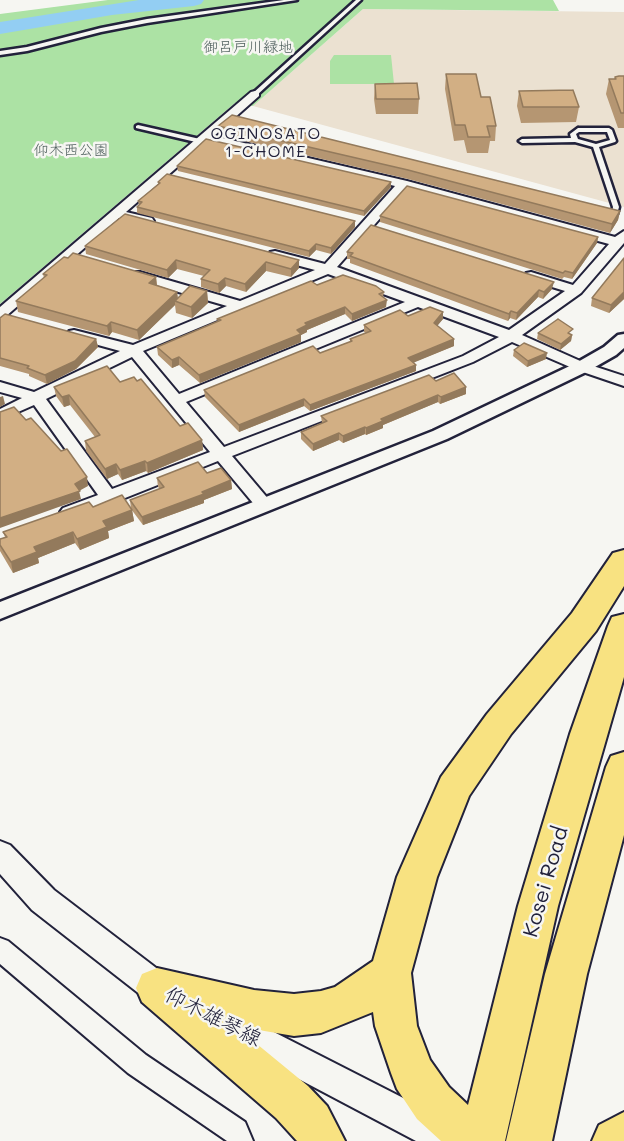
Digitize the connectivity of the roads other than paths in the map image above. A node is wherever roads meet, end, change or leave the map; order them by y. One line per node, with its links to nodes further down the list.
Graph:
1 (295, 0): 3 (lane)
2 (359, 0): 4 (lane)
3 (0, 53)
4 (255, 94): 6 (street)
5 (138, 127): 6 (lane)
6 (203, 139): 10 (street); 11 (street)
7 (575, 140): 8 (lane); 9 (lane); 9 (lane)
8 (522, 141)
9 (596, 146): 12 (lane)
10 (403, 184): 14 (street); 18 (street)
11 (117, 213): 13 (street); 16 (street)
12 (614, 213)
13 (161, 225)
14 (621, 238): 21 (street)
15 (261, 252): 18 (street)
16 (66, 255): 17 (street); 24 (street)
17 (88, 262)
18 (328, 269): 22 (street); 23 (street)
19 (121, 271): 23 (street)
20 (521, 273): 21 (street)
21 (576, 290): 26 (street)
22 (417, 302): 26 (street); 33 (street)
23 (240, 305): 28 (street)
24 (22, 320)
25 (56, 329): 28 (street)
26 (511, 336): 29 (street); 35 (street)
27 (624, 339): 29 (street)
28 (134, 350): 32 (street); 33 (street)
29 (582, 367): 30 (street); 37 (street)
30 (624, 381)
31 (0, 387): 32 (street)
32 (37, 398): 34 (street); 36 (street)
33 (177, 400): 35 (street)
34 (0, 415)
35 (221, 453): 36 (street); 37 (street)
36 (109, 498): 38 (street)
37 (264, 505): 40 (street)
38 (55, 518)
39 (624, 561): 45 (highway)
40 (0, 611)
41 (624, 626): 47 (highway, Kosei Road)
42 (624, 766): 48 (highway)
43 (0, 854): 46 (main road, 仰木雄琴線)
44 (0, 949): 50 (street)
45 (390, 973): 46 (highway); 53 (highway)
46 (157, 988): 51 (highway); 52 (main road, 仰木雄琴線)
47 (486, 1121)
48 (531, 1130)
49 (624, 1135): 54 (highway)
50 (240, 1141)
51 (322, 1141)
52 (452, 1141)
53 (474, 1141)
54 (615, 1141)

